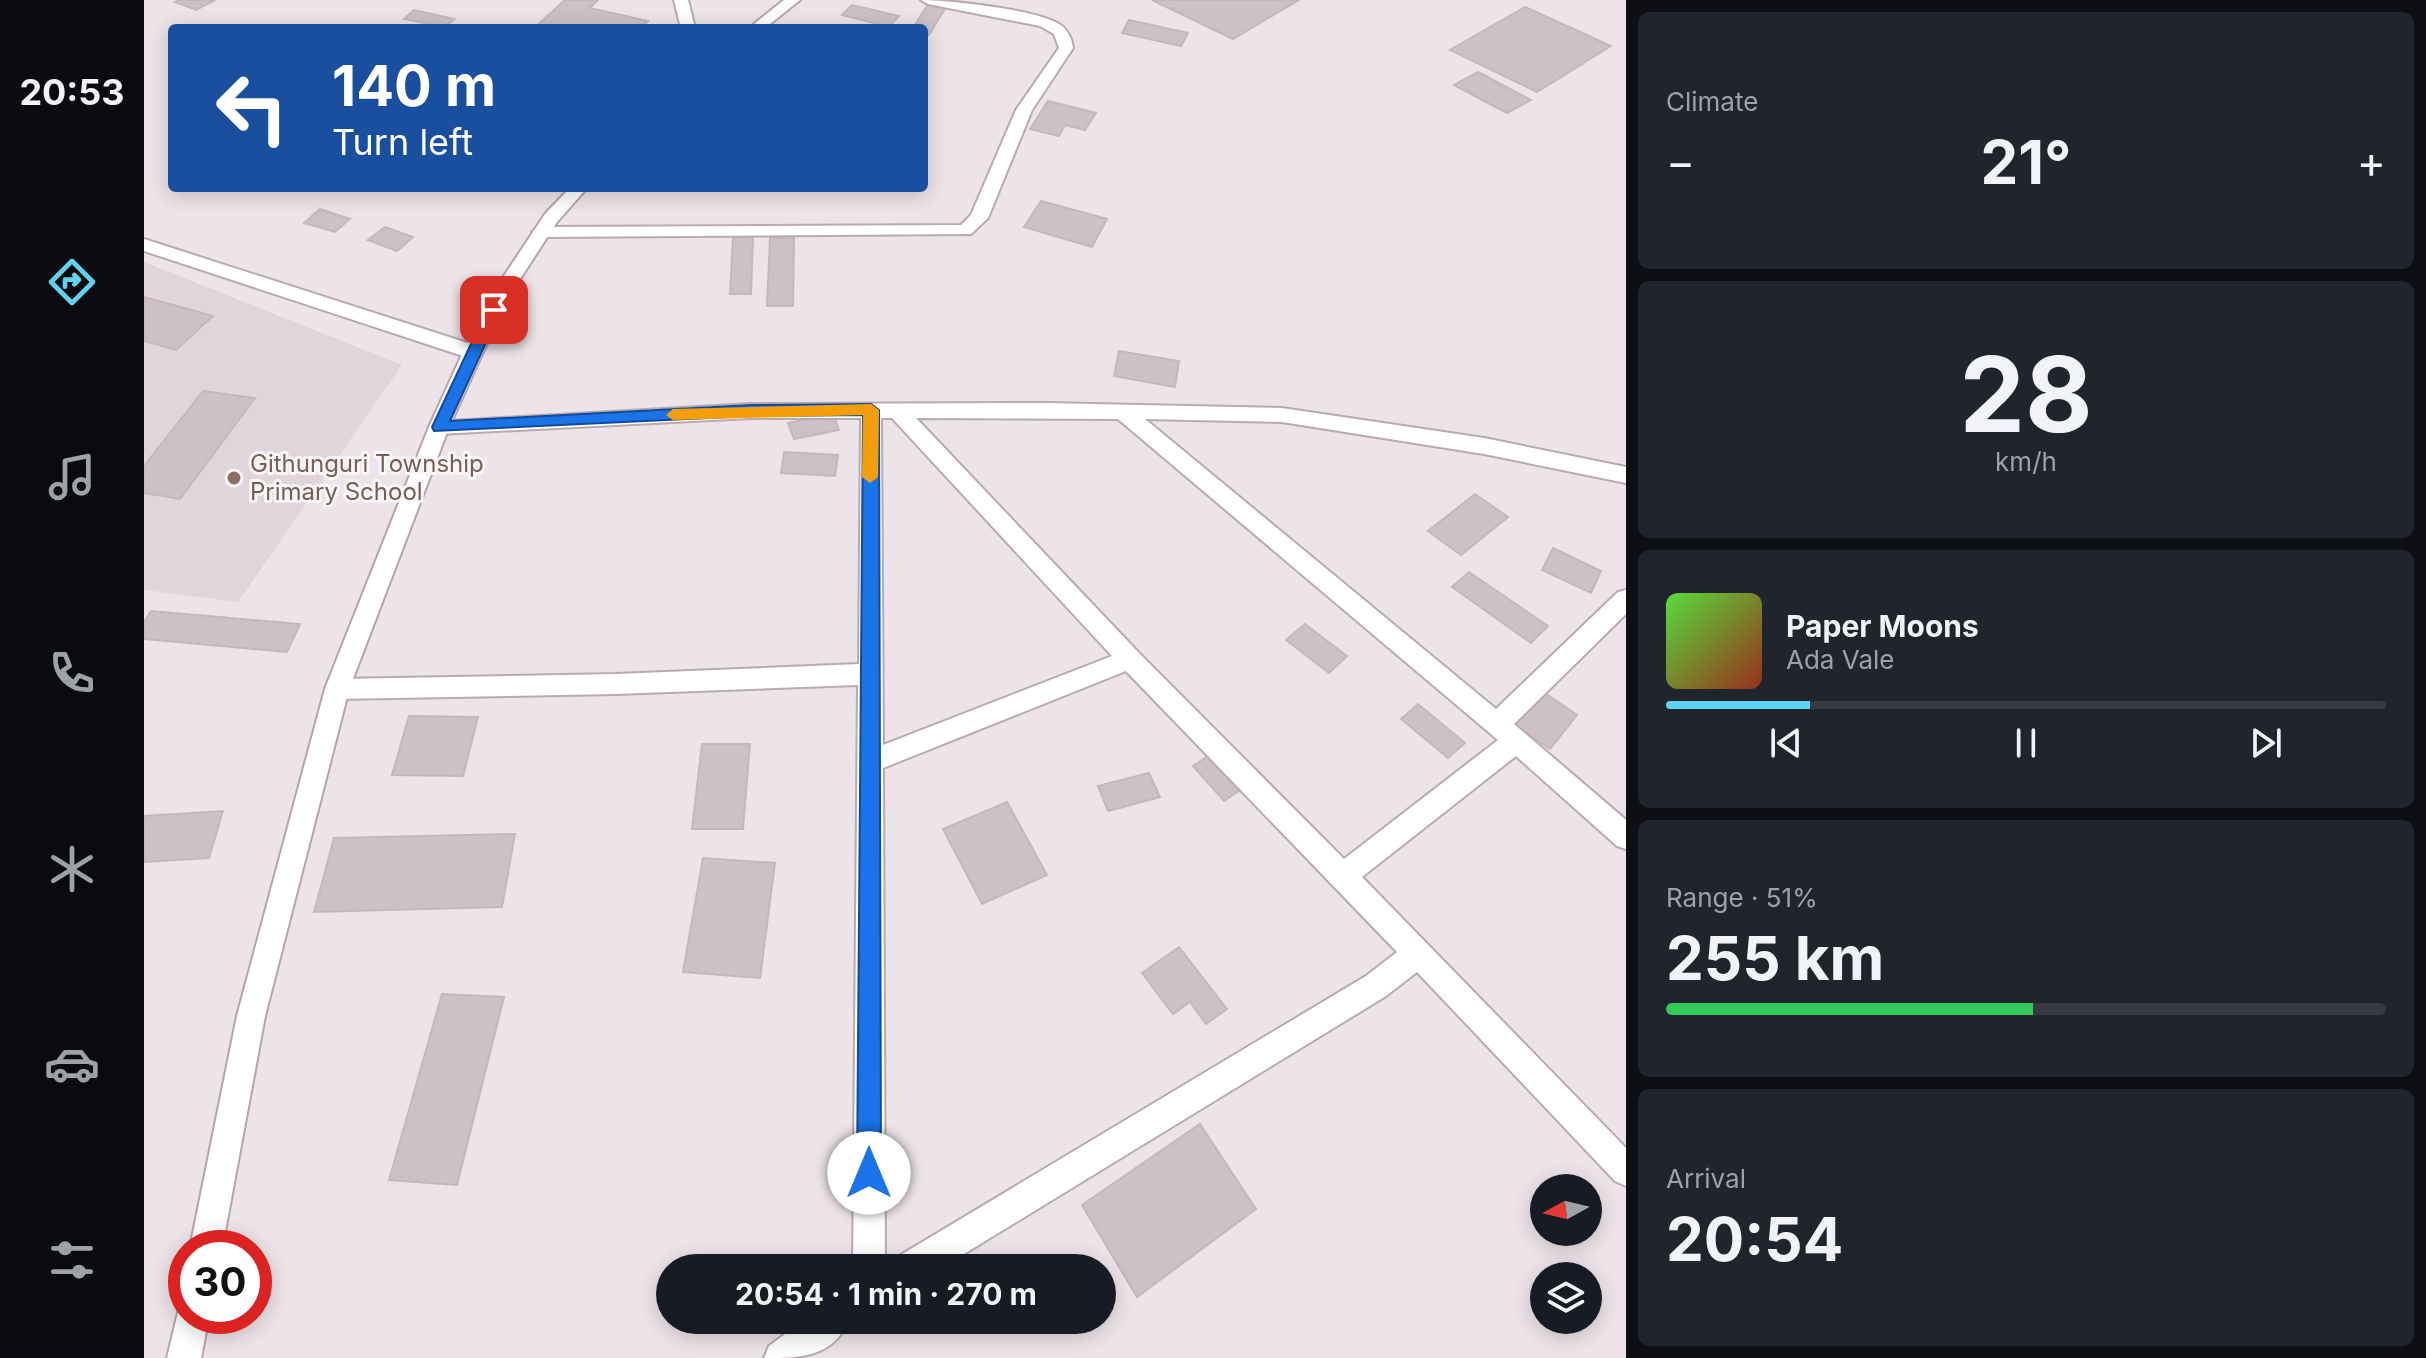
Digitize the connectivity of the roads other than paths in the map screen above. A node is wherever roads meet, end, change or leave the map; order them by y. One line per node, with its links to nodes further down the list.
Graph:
1 (681, 0): 4 (street)
2 (793, 0): 5 (street)
3 (928, 0): 7 (street)
4 (687, 24)
5 (761, 24)
6 (576, 192): 7 (street)
7 (541, 232): 9 (street)
8 (144, 245): 9 (street)
9 (473, 352): 12 (street)
10 (884, 410): 11 (street); 12 (street); 15 (street); 16 (street)
11 (1125, 414): 13 (street); 18 (street)
12 (439, 427): 17 (street)
13 (1626, 475)
14 (1626, 599): 18 (street)
15 (1130, 659): 19 (street); 21 (street)
16 (869, 674): 17 (street); 19 (street)
17 (337, 689): 24 (street)
18 (1506, 732): 20 (street); 21 (street)
19 (869, 762): 25 (street)
20 (1626, 837)
21 (1343, 876): 22 (street)
22 (1418, 953): 23 (street); 26 (street)
23 (1626, 1170)
24 (209, 1230)
25 (869, 1254)
26 (934, 1254)
27 (189, 1334): 29 (street)
28 (813, 1334): 30 (street)
29 (184, 1358)
30 (781, 1358)

